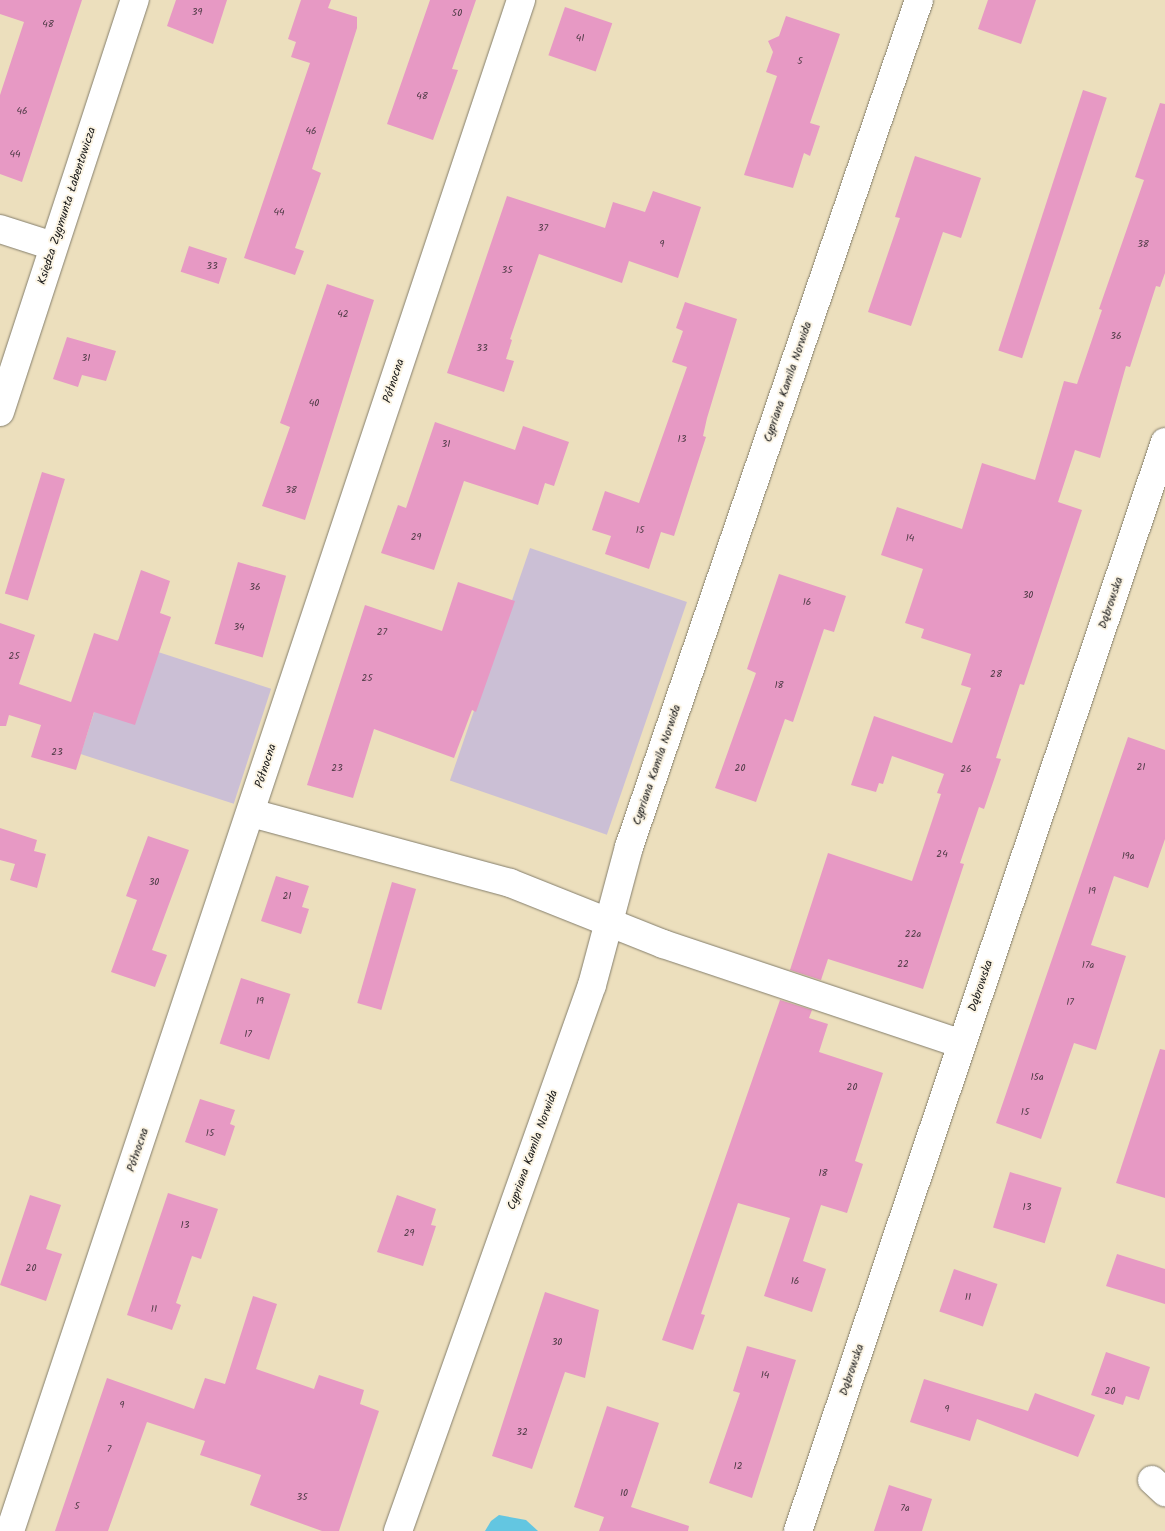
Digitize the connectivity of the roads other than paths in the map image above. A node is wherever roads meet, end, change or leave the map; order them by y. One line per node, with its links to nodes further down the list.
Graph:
1 (135, 0): 5 (street, Księdza Zygmunta Łabentowicza)
2 (521, 0): 8 (street, Północna)
3 (919, 0): 9 (street, Cypriana Kamila Norwida)
4 (0, 229): 5 (street)
5 (53, 246): 6 (street, Księdza Zygmunta Łabentowicza)
6 (0, 412)
7 (1165, 442): 10 (street, Dąbrowska)
8 (251, 813): 9 (street); 11 (street, Północna)
9 (609, 920): 10 (street); 12 (street, Cypriana Kamila Norwida)
10 (962, 1044): 13 (street, Dąbrowska)
11 (10, 1531)
12 (398, 1531)
13 (798, 1531)

